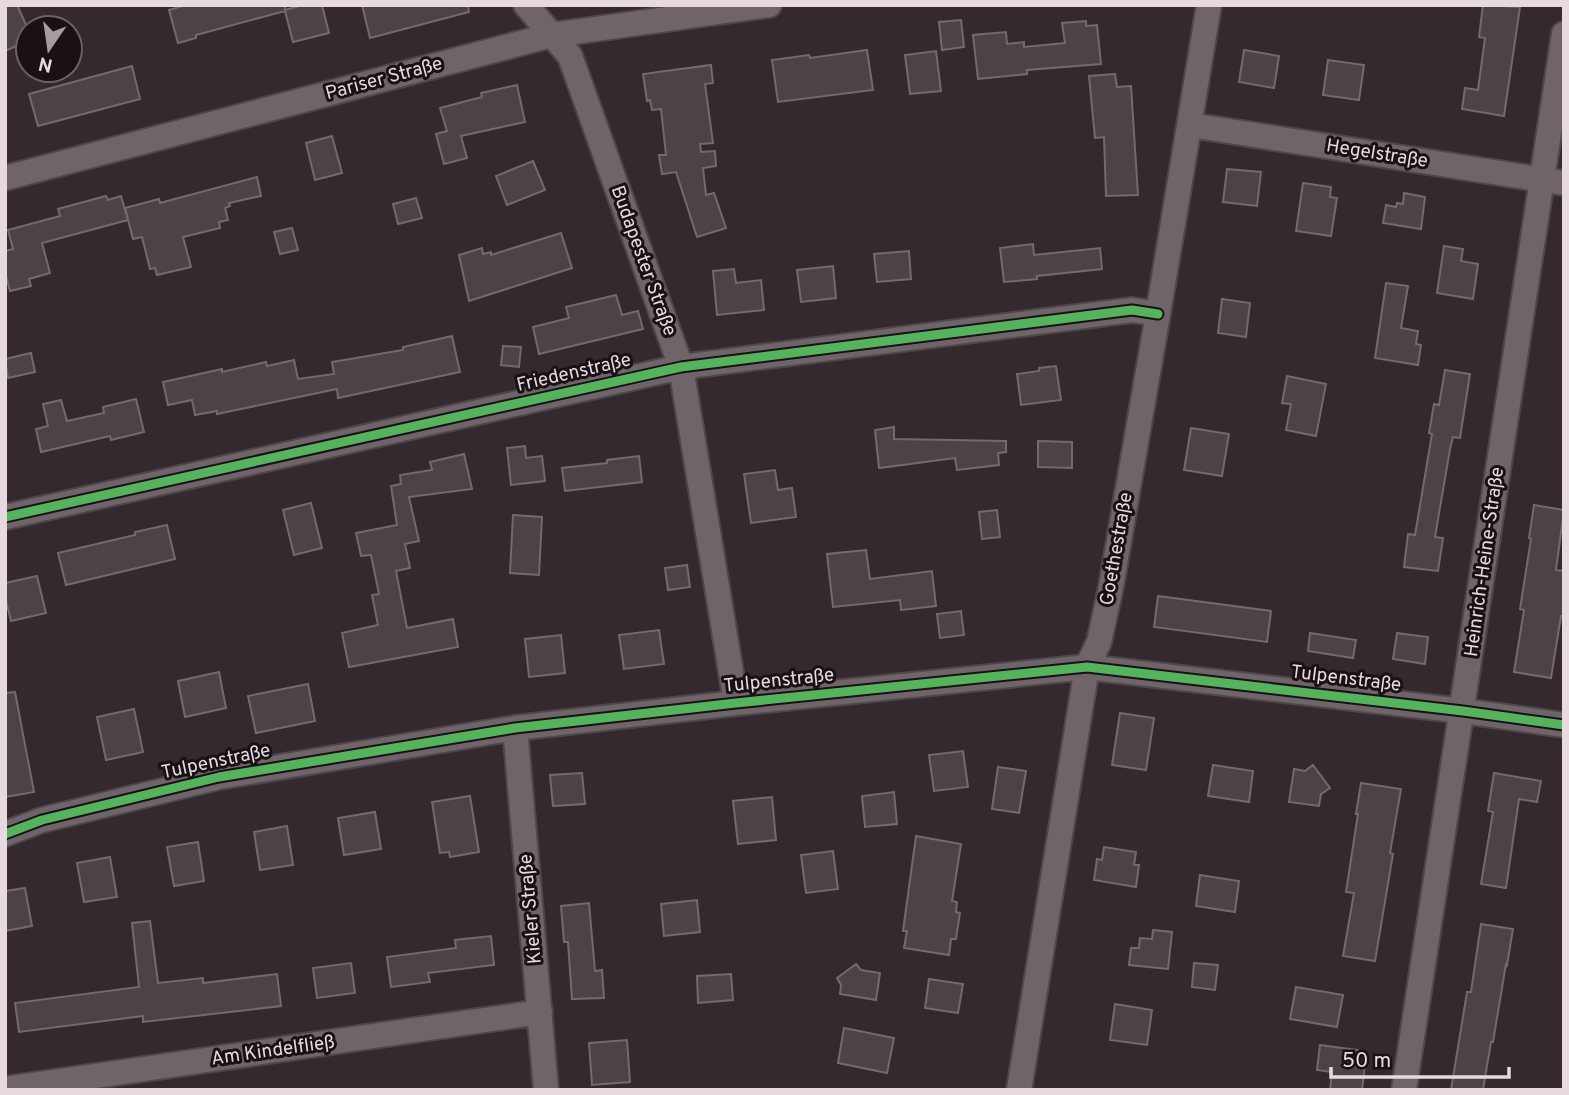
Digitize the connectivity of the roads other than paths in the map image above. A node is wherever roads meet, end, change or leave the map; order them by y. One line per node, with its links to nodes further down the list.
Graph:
1 (526, 5): 5 (street, Budapester Straße)
2 (769, 5): 5 (street, Pariser Straße)
3 (1209, 5): 6 (street, Goethestraße)
4 (1564, 34): 8 (street, Heinrich-Heine-Straße)
5 (552, 35): 7 (street, Pariser Straße); 10 (street, Budapester Straße)
6 (1190, 125): 8 (street, Hegelstraße); 9 (street, Goethestraße)
7 (5, 178)
8 (1553, 181): 14 (street, Heinrich-Heine-Straße)
9 (1158, 314): 10 (street, Friedenstraße); 12 (street, Goethestraße)
10 (681, 367): 11 (street, Friedenstraße); 13 (street, Budapester Straße)
11 (5, 517)
12 (1087, 667): 13 (street, Tulpenstraße); 14 (street, Tulpenstraße); 21 (street, Goethestraße)
13 (736, 703): 16 (street, Tulpenstraße)
14 (1462, 710): 15 (street, Tulpenstraße); 22 (street, Heinrich-Heine-Straße)
15 (1564, 725)
16 (515, 728): 17 (street, Tulpenstraße); 18 (street, Kieler Straße)
17 (5, 834)
18 (540, 1012): 19 (street, Am Kindelfließ); 20 (street, Kieler Straße)
19 (5, 1089)
20 (546, 1090)
21 (1019, 1090)
22 (1404, 1090)

